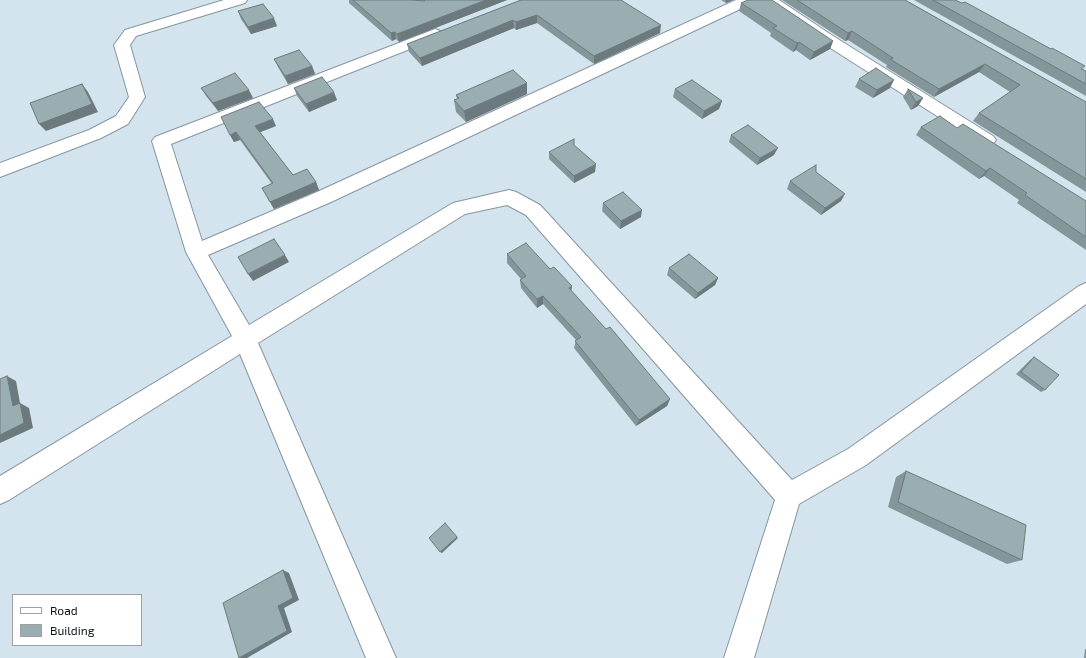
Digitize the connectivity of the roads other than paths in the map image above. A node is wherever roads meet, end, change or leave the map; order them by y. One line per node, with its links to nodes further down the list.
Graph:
1 (240, 0): 6 (street)
2 (748, 0): 7 (street)
3 (769, 0): 5 (street)
4 (453, 27): 7 (street)
5 (1000, 148)
6 (0, 170)
7 (196, 252): 9 (street)
8 (1086, 292): 11 (street)
9 (245, 339): 10 (street); 11 (street); 12 (street)
10 (0, 491)
11 (789, 496): 13 (street)
12 (381, 658)
13 (739, 658)

